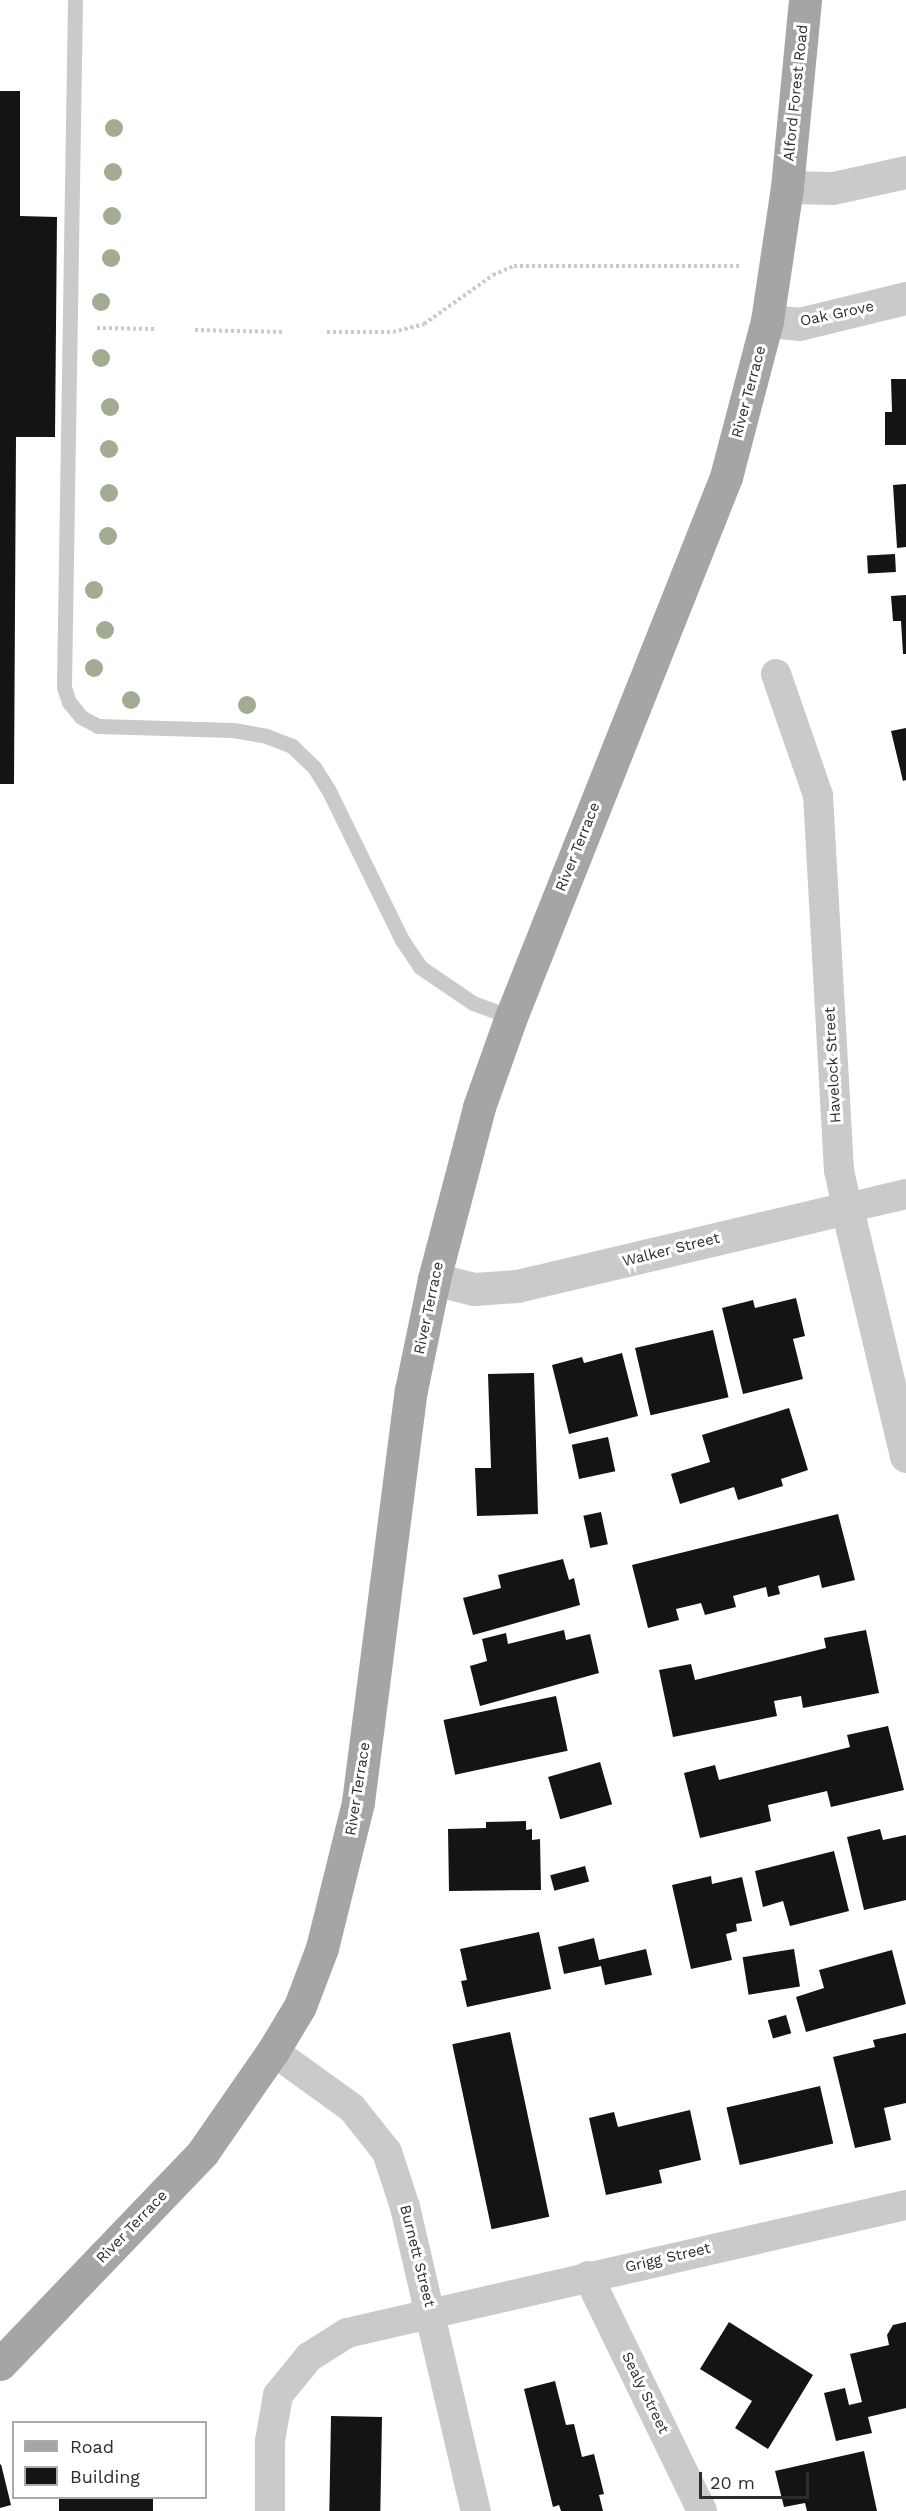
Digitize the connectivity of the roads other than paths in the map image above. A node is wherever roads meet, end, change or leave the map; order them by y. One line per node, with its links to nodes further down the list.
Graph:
1 (75, 0): 8 (lane)
2 (806, 0): 4 (main road, Alford Forest Road)
3 (906, 172): 4 (street)
4 (787, 187): 6 (main road, River Terrace)
5 (906, 298): 6 (street, Oak Grove)
6 (767, 321): 8 (main road, River Terrace)
7 (776, 674): 10 (street, Havelock Street)
8 (511, 1017): 11 (main road, River Terrace)
9 (906, 1194): 10 (street, Walker Street)
10 (847, 1208): 11 (street, Walker Street); 12 (street, Havelock Street)
11 (434, 1279): 13 (main road, River Terrace)
12 (906, 1456)
13 (273, 2051): 16 (street, Burnett Street); 17 (main road, River Terrace)
14 (906, 2205): 15 (street, Grigg Street)
15 (588, 2276): 16 (street, Grigg Street); 20 (street, Sealy Street)
16 (430, 2312): 18 (street, Grigg Street); 19 (street, Burnett Street)
17 (0, 2364)
18 (270, 2511)
19 (476, 2511)
20 (702, 2511)

